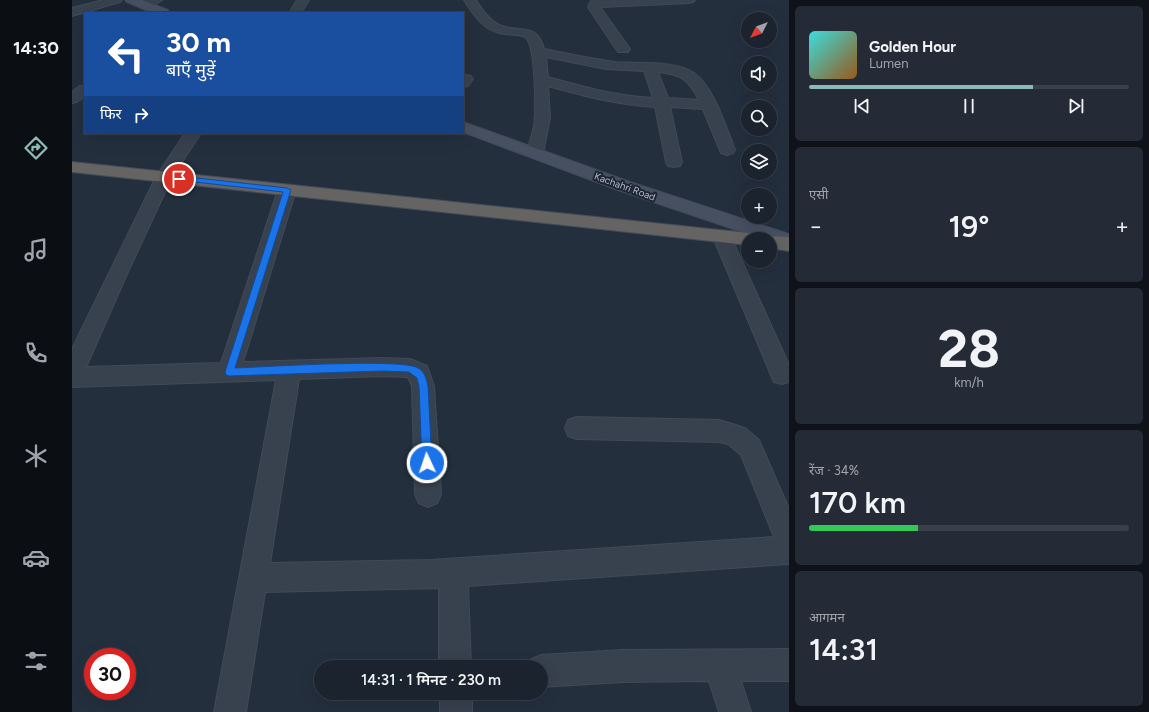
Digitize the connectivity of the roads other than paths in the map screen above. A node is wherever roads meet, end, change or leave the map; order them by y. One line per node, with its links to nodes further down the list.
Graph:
1 (116, 0): 5 (street)
2 (470, 0): 8 (street)
3 (689, 0): 7 (street)
4 (142, 4): 6 (main road)
5 (72, 12)
6 (162, 12)
7 (623, 49)
8 (539, 52): 9 (street); 10 (street)
9 (650, 68): 13 (street); 14 (street)
10 (540, 80): 13 (street); 18 (street)
11 (84, 90): 12 (street)
12 (72, 99)
13 (662, 103): 14 (street); 19 (street)
14 (708, 105): 17 (street)
15 (464, 127): 18 (main road, Kachahri Road)
16 (192, 134): 21 (street)
17 (727, 150)
18 (535, 153): 26 (main road, Kachahri Road)
19 (674, 162)
20 (72, 167): 21 (highway)
21 (164, 177): 22 (highway); 28 (street)
22 (287, 190): 23 (highway); 29 (street)
23 (722, 236): 24 (highway); 30 (street)
24 (741, 238)
25 (777, 242): 26 (highway)
26 (789, 242)
27 (289, 370): 29 (street); 33 (street); 38 (street)
28 (72, 372)
29 (229, 372): 31 (street)
30 (782, 375)
31 (72, 377)
32 (577, 428): 34 (street)
33 (428, 494)
34 (783, 512): 35 (street)
35 (789, 541)
36 (789, 550): 37 (street)
37 (453, 573): 38 (street); 39 (street)
38 (252, 578): 44 (street)
39 (455, 660)
40 (789, 665): 41 (street)
41 (720, 666): 42 (street); 46 (street)
42 (548, 671)
43 (456, 700): 45 (street)
44 (230, 712)
45 (456, 712)
46 (736, 712)

